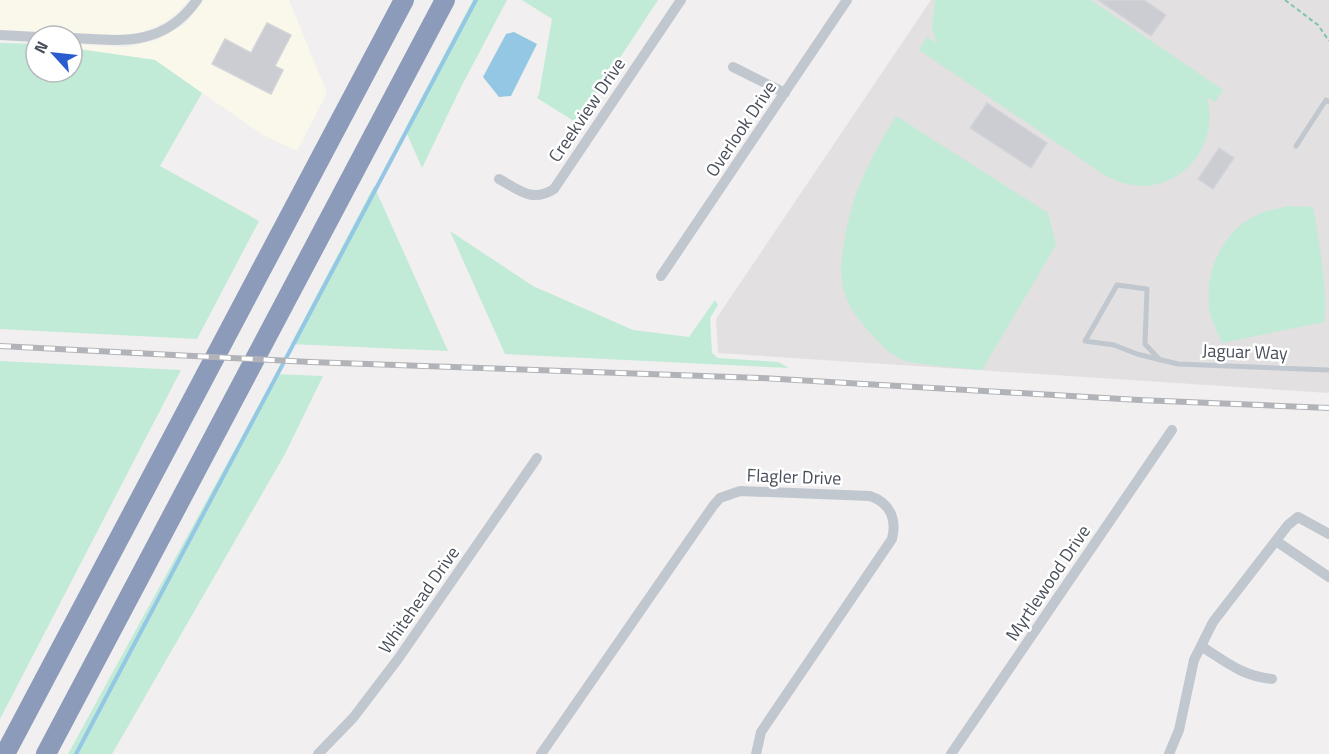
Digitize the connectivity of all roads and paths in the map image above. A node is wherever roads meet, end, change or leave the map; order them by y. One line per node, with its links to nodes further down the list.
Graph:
1 (197, 0): 9 (street)
2 (404, 0): 26 (highway)
3 (445, 0): 27 (highway)
4 (681, 0): 15 (street, Creekview Drive)
5 (847, 0): 12 (street, Overlook Drive)
6 (1285, 0): 10 (path)
7 (0, 36): 8 (street)
8 (24, 37)
9 (84, 39)
10 (1329, 41)
11 (733, 67): 12 (street)
12 (785, 93): 16 (street, Overlook Drive)
13 (1329, 102): 14 (lane)
14 (1296, 146)
15 (499, 179)
16 (661, 276)
17 (1160, 360): 17 (lane, Jaguar Way); 18 (lane, Jaguar Way)
18 (1329, 370)
19 (1172, 430): 31 (street, Myrtlewood Drive)
20 (537, 458): 28 (street, Whitehead Drive)
21 (1329, 534): 22 (street)
22 (1276, 541): 23 (street); 24 (street)
23 (1329, 577)
24 (1201, 646): 25 (street); 32 (street)
25 (1272, 679)
26 (5, 754)
27 (46, 754)
28 (318, 754)
29 (541, 754): 30 (street, Flagler Drive)
30 (756, 754)
31 (951, 754)
32 (1169, 754)

